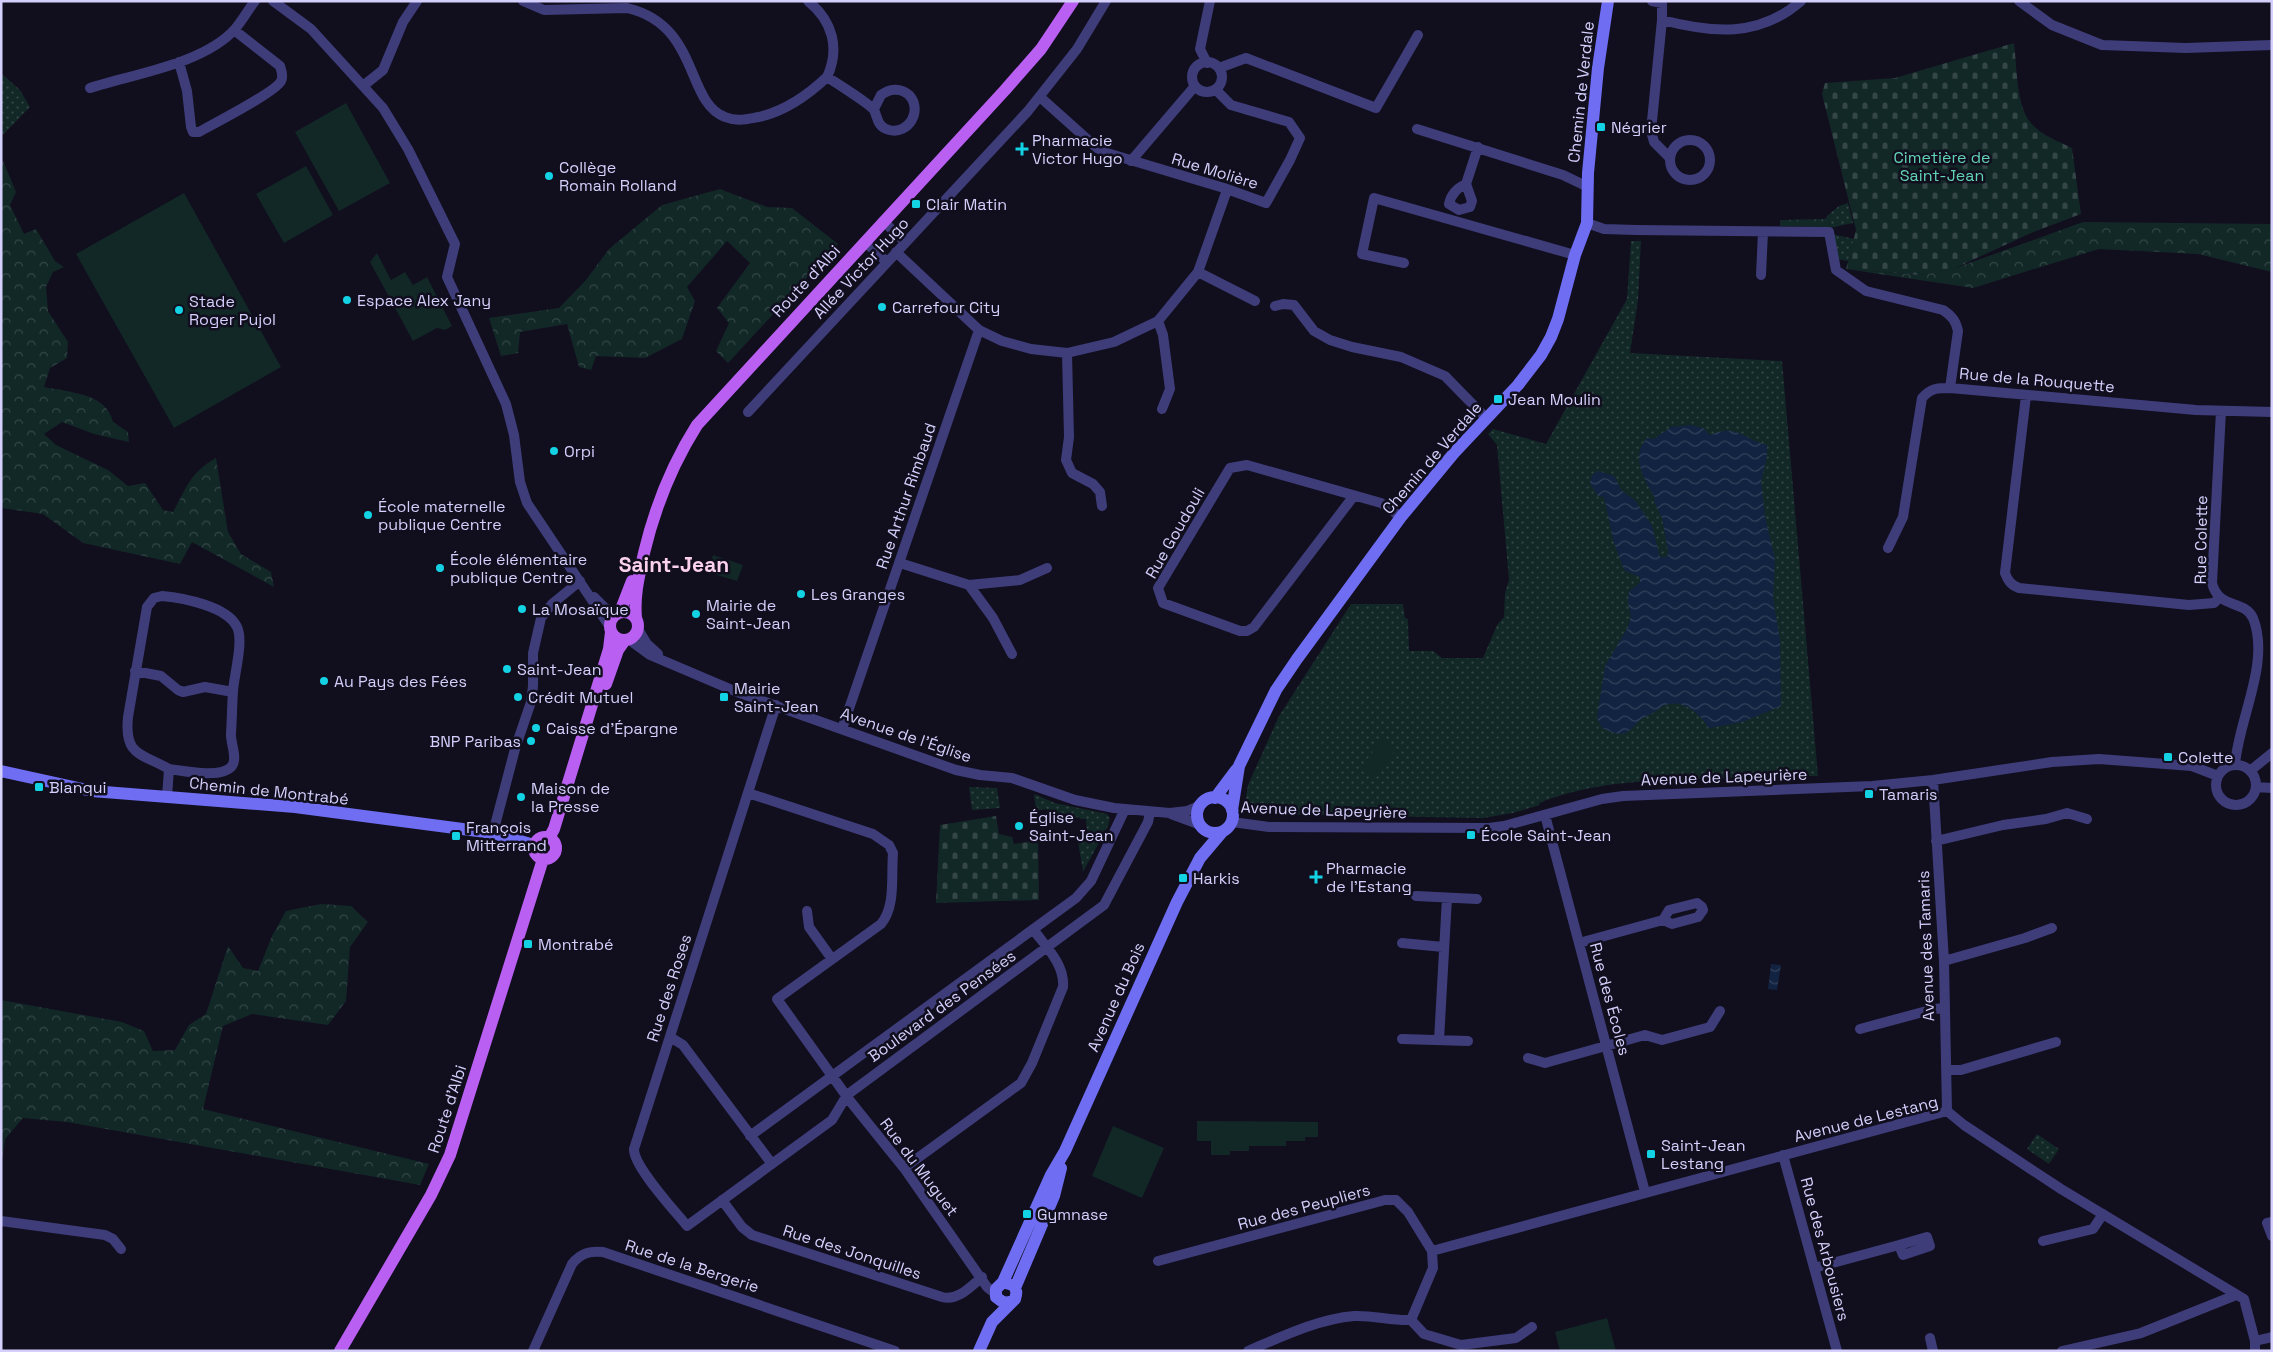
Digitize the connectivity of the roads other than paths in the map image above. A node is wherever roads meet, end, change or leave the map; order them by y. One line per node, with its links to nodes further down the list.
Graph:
1 (255, 1): 15 (street)
2 (273, 1): 23 (street)
3 (417, 1): 23 (street)
4 (523, 1): 22 (street)
5 (808, 1): 22 (street)
6 (1064, 1): 21 (main road, Route d'Albi)
7 (1073, 1): 21 (main road, Route d'Albi)
8 (1106, 1): 27 (street, Allée Victor Hugo)
9 (1210, 1): 19 (street)
10 (1608, 1): 34 (street, Chemin de Verdale)
11 (1801, 1): 14 (street)
12 (2019, 1): 17 (street)
13 (1659, 2): 14 (street)
14 (1662, 20): 31 (street)
15 (234, 30): 18 (street); 18 (street)
16 (1418, 34): 20 (street)
17 (2272, 45)
18 (179, 62): 25 (street)
19 (1207, 63): 20 (street); 24 (street)
20 (1219, 68): 26 (street)
21 (1021, 71): 36 (main road, Route d'Albi)
22 (827, 77): 28 (street)
23 (363, 86): 66 (street)
24 (1195, 86): 26 (street); 32 (street)
25 (90, 88)
26 (1216, 90): 35 (street, Rue Molière)
27 (1040, 97): 32 (street, Rue Molière); 40 (street, Allée Victor Hugo)
28 (874, 110): 28 (street)
29 (1417, 128): 30 (street)
30 (1478, 147): 33 (street); 34 (street)
31 (1670, 158): 31 (street)
32 (1131, 161): 35 (street, Rue Molière)
33 (1466, 184)
34 (1588, 187): 37 (street, Chemin de Verdale)
35 (1227, 190): 45 (street)
36 (883, 222): 39 (main road, Route d'Albi); 40 (street)
37 (1587, 223): 38 (street, Rue de la Rouquette); 42 (street, Chemin de Verdale)
38 (1763, 232): 46 (street); 52 (street, Rue de la Rouquette)
39 (865, 242): 43 (street); 62 (main road, Route d'Albi)
40 (905, 242): 41 (street, Allée Victor Hugo)
41 (896, 252): 43 (street, Allée Victor Hugo); 50 (street)
42 (1574, 255): 44 (street); 58 (street, Chemin de Verdale)
43 (887, 262): 56 (street, Allée Victor Hugo)
44 (1404, 263)
45 (1198, 272): 47 (street); 49 (street)
46 (1761, 275)
47 (1255, 301)
48 (1275, 306): 58 (street)
49 (1158, 321): 51 (street); 54 (street)
50 (979, 330): 51 (street); 64 (street, Rue Arthur Rimbaud)
51 (1067, 353): 60 (street)
52 (1950, 388): 53 (street, Rue de la Rouquette); 63 (street)
53 (2026, 396): 55 (street, Rue de la Rouquette); 69 (street)
54 (1162, 409)
55 (2222, 411): 57 (street, Rue de la Rouquette); 69 (street, Rue Colette)
56 (748, 412)
57 (2272, 412)
58 (1486, 418): 61 (street, Chemin de Verdale)
59 (1353, 497): 59 (street, Rue Goudouli); 61 (street, Rue Goudouli)
60 (1102, 506)
61 (1401, 517): 83 (street, Chemin de Verdale)
62 (648, 536): 70 (main road, Route d'Albi); 71 (main road, Route d'Albi)
63 (1888, 548)
64 (900, 563): 67 (street); 79 (street, Rue Arthur Rimbaud)
65 (1047, 568): 67 (street)
66 (580, 581): 68 (street); 103 (street)
67 (969, 585): 74 (street)
68 (590, 596): 70 (street); 72 (street)
69 (2219, 598): 82 (street, Rue Colette)
70 (618, 612): 71 (main road); 72 (main road)
71 (637, 624): 73 (main road); 75 (street, Avenue de l'Église)
72 (610, 630): 73 (main road); 81 (main road)
73 (627, 640): 75 (street, Avenue de l'Église); 81 (main road)
74 (1012, 654)
75 (668, 662): 78 (street, Avenue de l'Église)
76 (135, 671): 77 (street); 77 (street); 84 (street)
77 (233, 692): 84 (street)
78 (776, 705): 79 (street, Avenue de l'Église); 91 (street, Rue des Roses)
79 (842, 729): 95 (street, Avenue de l'Église)
80 (2272, 753): 86 (street)
81 (574, 765): 104 (main road)
82 (2235, 765): 86 (street); 87 (street)
83 (1239, 766): 93 (street, Chemin de Verdale); 99 (street, Chemin de Verdale)
84 (169, 769): 92 (street)
85 (1, 771): 92 (street, Chemin de Montrabé)
86 (2250, 771): 89 (street)
87 (2218, 776): 88 (street, Avenue de Lapeyrière); 89 (street)
88 (1933, 780): 98 (street, Avenue de Lapeyrière); 105 (street, Avenue des Tamaris)
89 (2256, 786): 90 (street)
90 (2272, 788)
91 (748, 794): 120 (street); 125 (street, Rue des Roses)
92 (167, 797): 103 (street, Chemin de Montrabé)
93 (1215, 798): 94 (street); 99 (street)
94 (1202, 804): 97 (street, Avenue de l'Église); 101 (street)
95 (1125, 809): 96 (street, Avenue de l'Église); 115 (street, Boulevard des Pensées)
96 (1150, 812): 97 (street, Avenue de l'Église); 119 (street, Boulevard des Pensées)
97 (1170, 813): 101 (street, Avenue de l'Église)
98 (1545, 815): 99 (street, Avenue de Lapeyrière); 117 (street, Rue des Écoles)
99 (1232, 816): 102 (street)
100 (2087, 819): 105 (street)
101 (1201, 826): 102 (street); 107 (street, Avenue du Bois)
102 (1222, 832): 107 (street, Avenue du Bois)
103 (492, 834): 106 (street, Chemin de Montrabé)
104 (549, 838): 106 (main road); 108 (main road)
105 (1936, 842): 121 (street, Avenue des Tamaris)
106 (534, 845): 108 (main road)
107 (1200, 858): 137 (street, Avenue du Bois)
108 (543, 859): 165 (main road, Route d'Albi)
109 (1416, 896): 110 (street)
110 (1447, 898): 111 (street); 118 (street)
111 (1477, 899)
112 (807, 911): 120 (street)
113 (1663, 920): 117 (street)
114 (2052, 928): 121 (street)
115 (1033, 929): 119 (street); 133 (street, Boulevard des Pensées)
116 (1402, 943): 118 (street)
117 (1579, 943): 130 (street, Rue des Écoles)
118 (1443, 947): 127 (street)
119 (1047, 948): 134 (street, Boulevard des Pensées); 140 (street)
120 (832, 959): 133 (street, Rue du Muguet)
121 (1944, 961): 122 (street, Avenue des Tamaris)
122 (1944, 1008): 124 (street); 132 (street, Avenue des Tamaris)
123 (1720, 1011): 130 (street)
124 (1860, 1029)
125 (670, 1037): 136 (street); 142 (street, Rue des Roses)
126 (1402, 1039): 127 (street)
127 (1439, 1040): 128 (street)
128 (1468, 1041)
129 (2056, 1042): 132 (street)
130 (1606, 1046): 131 (street); 141 (street, Rue des Écoles)
131 (1528, 1058)
132 (1947, 1070): 135 (street, Avenue des Tamaris)
133 (833, 1075): 134 (street, Rue du Muguet); 136 (street, Boulevard des Pensées)
134 (847, 1095): 139 (street, Boulevard des Pensées); 140 (street, Rue du Muguet)
135 (1947, 1111): 138 (street, Avenue de Lestang); 143 (street, Avenue de Lestang)
136 (750, 1136): 139 (street)
137 (1065, 1151): 154 (street, Avenue du Bois); 155 (street, Avenue du Bois)
138 (1784, 1155): 141 (street, Avenue de Lestang); 152 (street, Rue des Arbousiers)
139 (772, 1164): 142 (street, Boulevard des Pensées)
140 (904, 1168): 153 (street, Rue du Muguet)
141 (1645, 1192): 150 (street, Avenue de Lestang)
142 (722, 1200): 153 (street, Rue des Jonquilles)
143 (2103, 1214): 147 (street); 156 (street, Avenue de Lestang)
144 (1, 1222): 149 (street)
145 (2272, 1222): 146 (street)
146 (2272, 1236)
147 (2043, 1241)
148 (1900, 1245): 152 (street)
149 (121, 1249)
150 (1432, 1251): 151 (street, Rue des Peupliers); 158 (street)
151 (1158, 1261)
152 (1814, 1268): 170 (street, Rue des Arbousiers)
153 (982, 1277): 155 (street, Rue du Muguet)
154 (1016, 1288): 155 (street); 157 (street)
155 (998, 1290): 157 (street); 159 (street, Avenue du Bois)
156 (2236, 1295): 163 (street, Avenue de Lestang); 164 (street)
157 (1010, 1302): 159 (street)
158 (1411, 1320): 160 (street); 169 (street)
159 (992, 1322): 168 (street)
160 (1532, 1327)
161 (2272, 1337): 163 (street)
162 (1930, 1338): 171 (street)
163 (2255, 1346)
164 (2087, 1348): 172 (street)
165 (340, 1351)
166 (533, 1351): 167 (street, Rue de la Bergerie)
167 (895, 1351)
168 (979, 1351)
169 (1248, 1351)
170 (1837, 1351)
171 (1933, 1351)
172 (2062, 1351)

